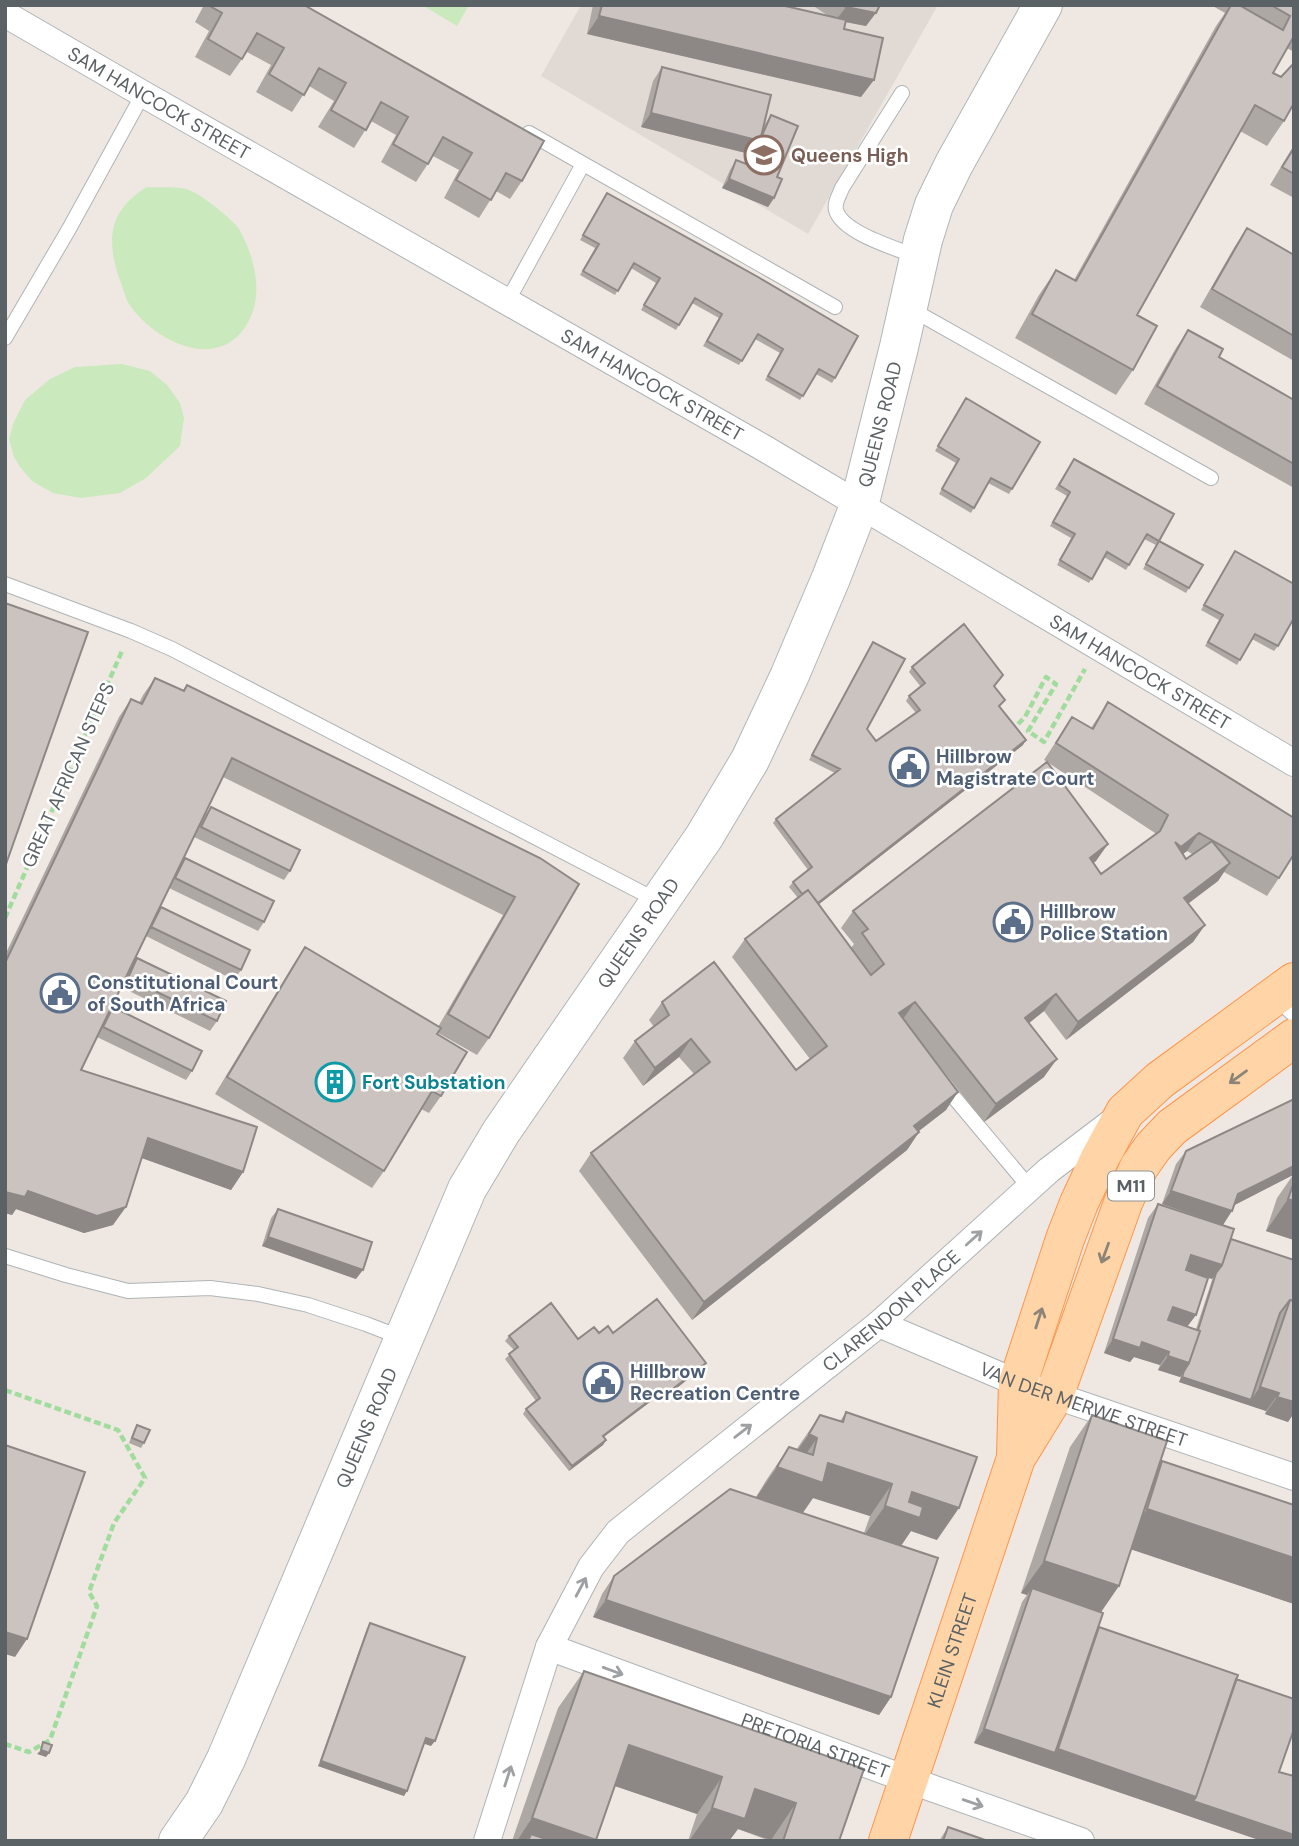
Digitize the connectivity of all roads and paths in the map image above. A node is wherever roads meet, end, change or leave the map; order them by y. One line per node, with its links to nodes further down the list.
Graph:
1 (1043, 5): 7 (street, QUEENS ROAD)
2 (5, 13): 4 (street, SAM HANCOCK STREET)
3 (902, 93): 7 (lane)
4 (143, 94): 8 (street, SAM HANCOCK STREET); 11 (lane)
5 (522, 129): 6 (lane)
6 (583, 164): 8 (lane); 9 (lane)
7 (919, 257): 10 (street, QUEENS ROAD)
8 (507, 302): 13 (street, SAM HANCOCK STREET)
9 (835, 307)
10 (908, 307): 12 (lane); 13 (street, QUEENS ROAD)
11 (5, 338)
12 (1211, 478)
13 (859, 506): 16 (street, SAM HANCOCK STREET); 19 (street, QUEENS ROAD)
14 (5, 584): 15 (lane)
15 (131, 631): 19 (lane); 20 (path, GREAT AFRICAN STEPS)
16 (1097, 646): 17 (path); 18 (street, SAM HANCOCK STREET)
17 (1018, 724)
18 (1294, 763)
19 (660, 901): 28 (street, QUEENS ROAD)
20 (5, 918)
21 (1288, 998): 24 (main road, CLARENDON PLACE)
22 (1294, 1038): 31 (main road, M11, one-way to 31)
23 (934, 1073): 25 (lane)
24 (1125, 1112): 25 (street, CLARENDON PLACE); 29 (main road, KLEIN STREET, one-way to 24)
25 (1030, 1188): 27 (street, CLARENDON PLACE, one-way to 25)
26 (5, 1256): 28 (lane)
27 (879, 1324): 29 (street, VAN DER MERWE STREET); 34 (street, CLARENDON PLACE, one-way to 27)
28 (403, 1338): 37 (street, QUEENS ROAD)
29 (1018, 1383): 31 (street, VAN DER MERWE STREET); 32 (main road, KLEIN STREET)
30 (5, 1390): 35 (path)
31 (1054, 1396): 32 (main road, KLEIN STREET); 33 (street, VAN DER MERWE STREET)
32 (1016, 1458): 36 (main road, KLEIN STREET)
33 (1294, 1477)
34 (549, 1647): 36 (street, PRETORIA STREET, one-way to 36); 38 (street, CLARENDON PLACE, one-way to 34)
35 (5, 1744)
36 (909, 1780): 39 (main road, KLEIN STREET); 40 (street, PRETORIA STREET, one-way to 40)
37 (178, 1841)
38 (487, 1841)
39 (888, 1841)
40 (1082, 1841)

